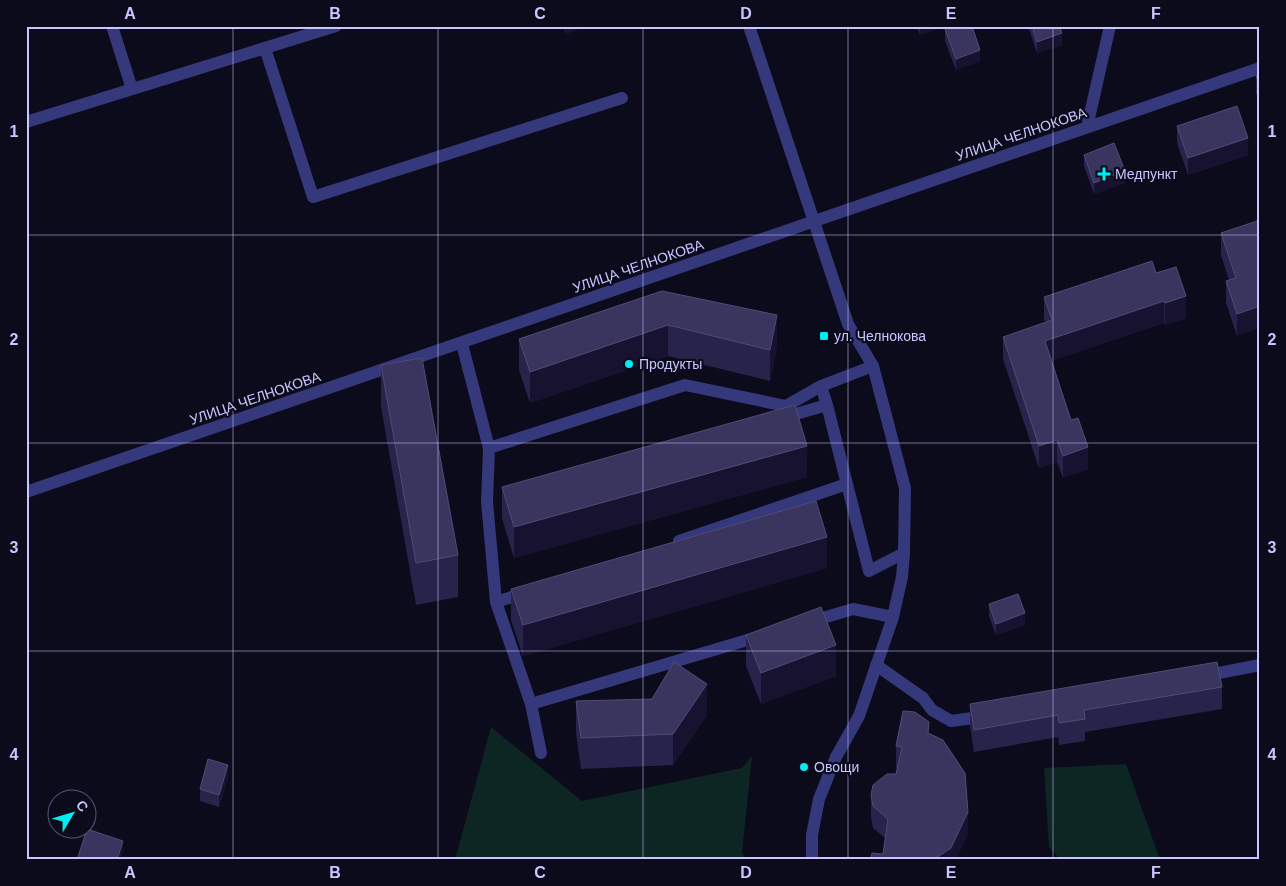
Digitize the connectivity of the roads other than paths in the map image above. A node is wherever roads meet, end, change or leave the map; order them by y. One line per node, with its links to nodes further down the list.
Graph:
1 (112, 26): 7 (street)
2 (336, 26): 5 (street)
3 (749, 26): 11 (street)
4 (1110, 26): 10 (street)
5 (266, 48): 7 (street); 8 (street)
6 (1260, 68): 10 (street, УЛИЦА ЧЕЛНОКОВА)
7 (132, 89): 9 (street)
8 (622, 98)
9 (26, 122)
10 (1086, 127): 11 (street, УЛИЦА ЧЕЛНОКОВА)
11 (814, 220): 12 (street, УЛИЦА ЧЕЛНОКОВА); 13 (street)
12 (462, 344): 17 (street); 19 (street, УЛИЦА ЧЕЛНОКОВА)
13 (872, 366): 14 (street); 21 (street)
14 (821, 386): 15 (street); 17 (street)
15 (827, 404): 16 (street); 18 (street)
16 (771, 421)
17 (488, 448): 23 (street)
18 (847, 484): 20 (street); 21 (street)
19 (26, 492)
20 (662, 546)
21 (904, 552): 24 (street)
22 (542, 587): 23 (street)
23 (496, 602): 30 (street)
24 (893, 618): 25 (street); 27 (street)
25 (796, 626)
26 (778, 631): 30 (street)
27 (876, 665): 31 (street); 33 (street)
28 (1260, 665): 29 (street)
29 (1193, 678)
30 (531, 704): 32 (street)
31 (1001, 713)
32 (541, 753)
33 (812, 860)

